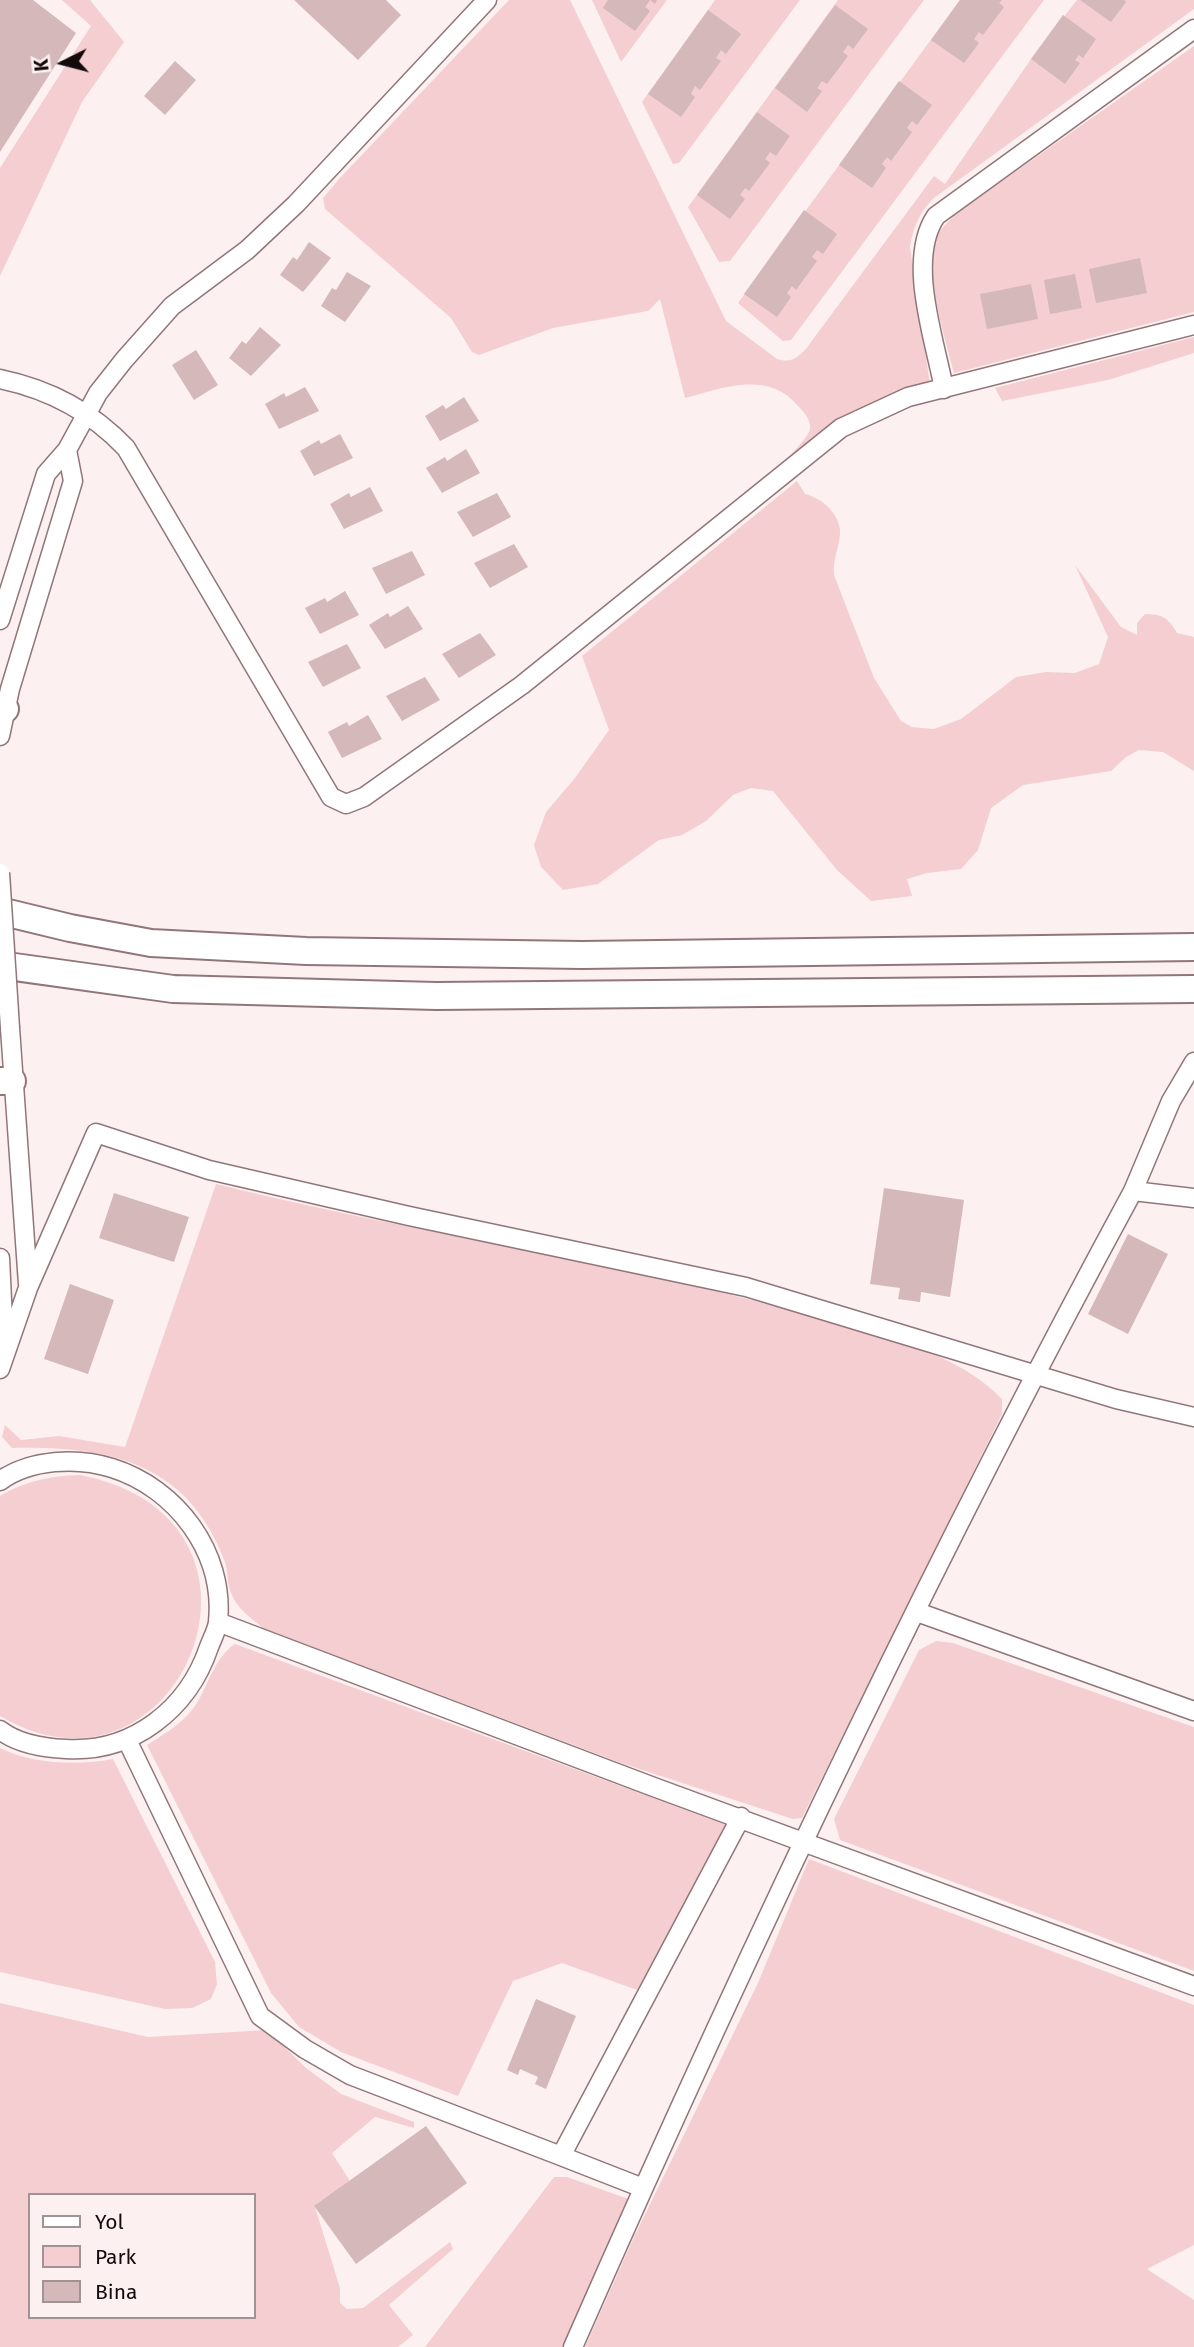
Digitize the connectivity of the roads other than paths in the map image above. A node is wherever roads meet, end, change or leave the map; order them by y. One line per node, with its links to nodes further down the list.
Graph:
1 (488, 0): 6 (street)
2 (1194, 29): 5 (street)
3 (1194, 325): 5 (street)
4 (0, 379): 6 (street)
5 (944, 389): 6 (street)
6 (88, 415): 7 (street)
7 (67, 450): 8 (street); 9 (street)
8 (0, 621)
9 (3, 708): 10 (street)
10 (0, 736)
11 (0, 873): 17 (street, bridge)
12 (0, 911): 13 (highway)
13 (1194, 947)
14 (0, 965): 15 (highway)
15 (1194, 989)
16 (1194, 1062): 18 (street)
17 (6, 1081): 21 (street)
18 (1133, 1191): 19 (street); 24 (street)
19 (1194, 1198)
20 (0, 1258): 22 (street)
21 (28, 1288): 22 (street); 24 (street)
22 (5, 1349): 23 (street)
23 (0, 1369)
24 (1035, 1373): 25 (street); 27 (street)
25 (1194, 1417)
26 (0, 1481): 28 (street)
27 (917, 1612): 29 (street); 33 (street)
28 (218, 1622): 31 (street); 32 (street)
29 (1194, 1711)
30 (0, 1731): 31 (street)
31 (127, 1740): 35 (street)
32 (741, 1817): 33 (street); 35 (street)
33 (803, 1842): 34 (street); 36 (street)
34 (1194, 1986)
35 (561, 2157): 36 (street)
36 (643, 2188): 37 (street)
37 (573, 2347)

